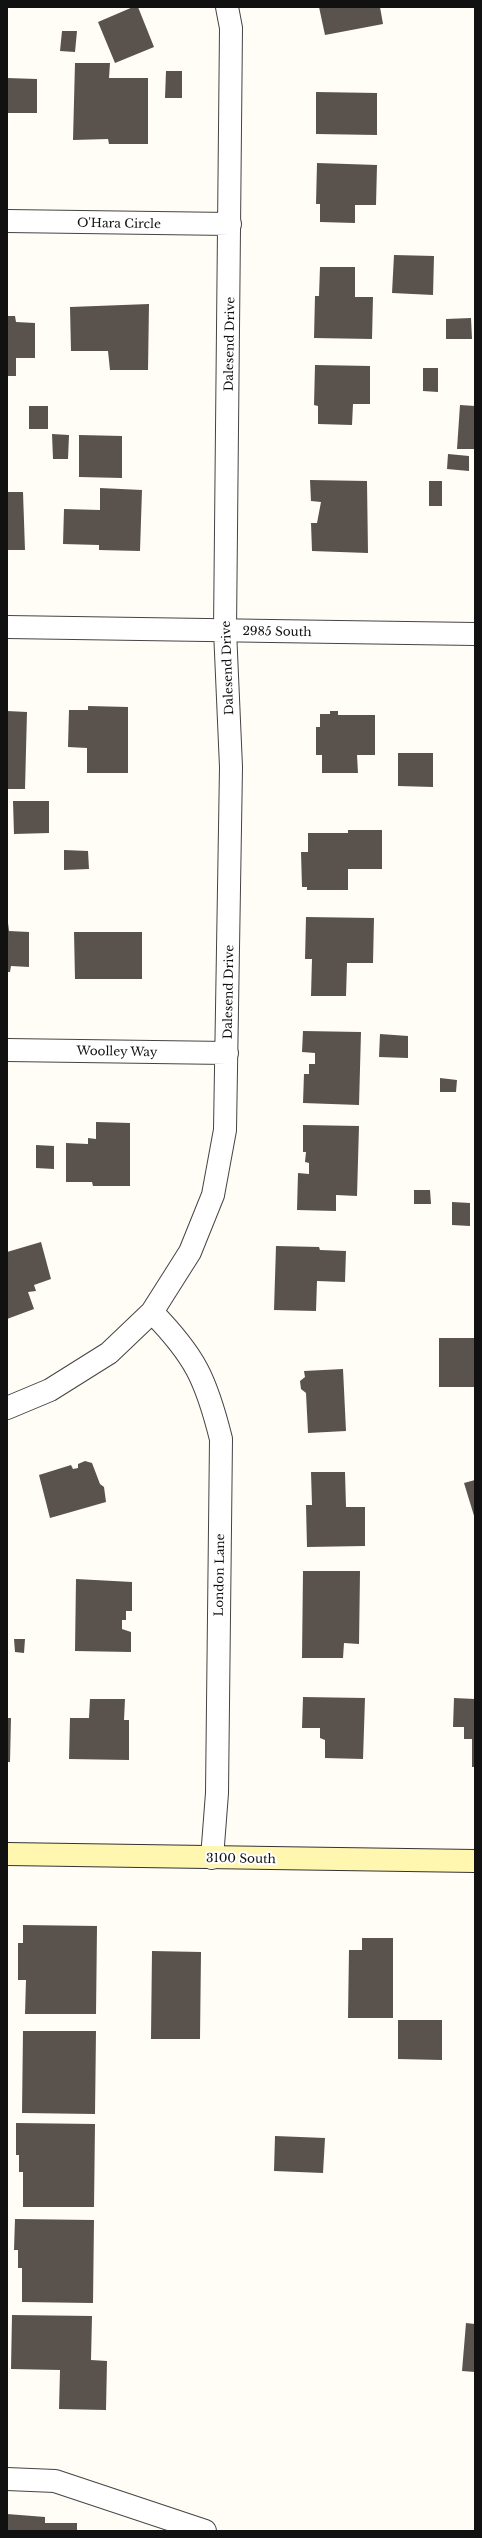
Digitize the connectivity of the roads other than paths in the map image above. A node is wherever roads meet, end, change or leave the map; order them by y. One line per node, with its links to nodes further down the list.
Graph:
1 (227, 7): 3 (street, Dalesend Drive)
2 (7, 221): 3 (street, O'Hara Circle)
3 (230, 224): 5 (street, Dalesend Drive)
4 (7, 627): 5 (street, 2985 South)
5 (225, 630): 6 (street, 2985 South); 8 (street, Dalesend Drive)
6 (475, 634)
7 (7, 1050): 8 (street, Woolley Way)
8 (227, 1053): 9 (street, Dalesend Drive)
9 (152, 1312): 10 (street, Dalesend Drive); 12 (street, London Lane)
10 (7, 1408)
11 (7, 1854): 12 (street, 3100 South)
12 (212, 1858): 13 (street, 3100 South)
13 (475, 1861)
14 (7, 2480): 15 (street)
15 (205, 2531)

